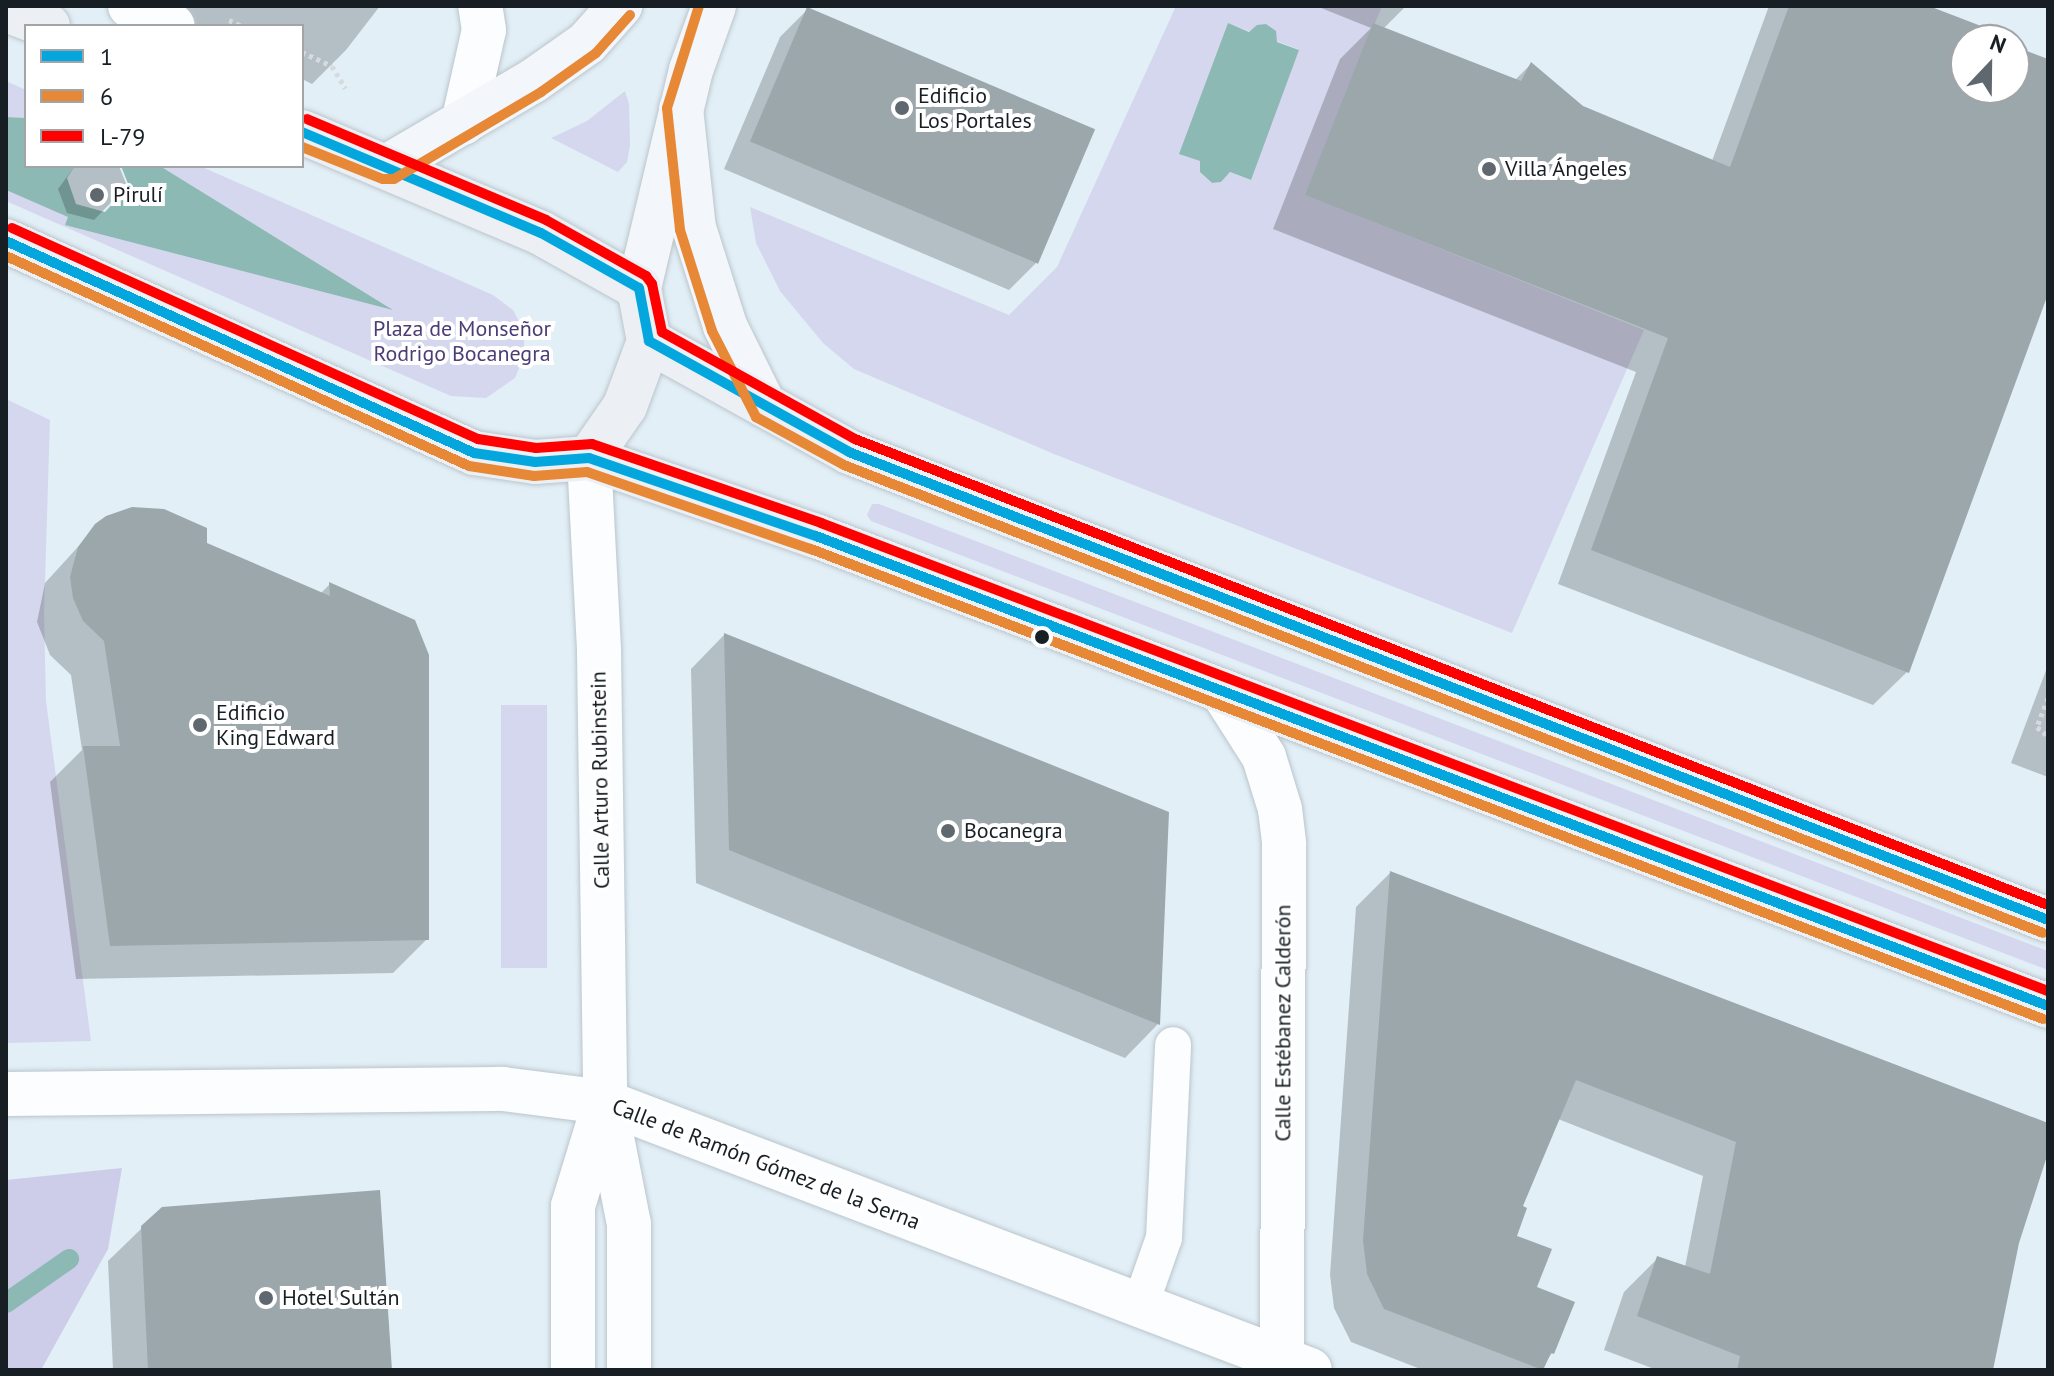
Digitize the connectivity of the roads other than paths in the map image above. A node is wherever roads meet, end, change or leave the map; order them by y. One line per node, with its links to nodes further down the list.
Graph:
1 (130, 6): 5 (street)
2 (480, 6): 7 (street)
3 (620, 6): 7 (main road)
4 (714, 6): 6 (main road)
5 (169, 24)
6 (681, 109): 11 (main road); 13 (main road)
7 (463, 123): 9 (main road)
8 (304, 133): 9 (main road)
9 (388, 166): 11 (main road)
10 (6, 241): 14 (main road)
11 (639, 288): 12 (main road)
12 (649, 341): 13 (main road); 14 (main road)
13 (764, 405): 16 (main road)
14 (589, 458): 15 (main road); 20 (street, Calle Arturo Rubinstein)
15 (1222, 691): 17 (main road); 22 (street, Calle Estébanez Calderón)
16 (2048, 920)
17 (2048, 1006)
18 (1173, 1045): 21 (lane)
19 (6, 1094): 20 (street, Calle de Ramón Gómez de la Serna)
20 (605, 1102): 21 (street, Calle de Ramón Gómez de la Serna); 23 (street, Calle Arturo Rubinstein); 24 (street, Calle Arturo Rubinstein)
21 (1140, 1306): 22 (street, Calle de Ramón Gómez de la Serna)
22 (1291, 1367)
23 (573, 1370)
24 (629, 1370)

